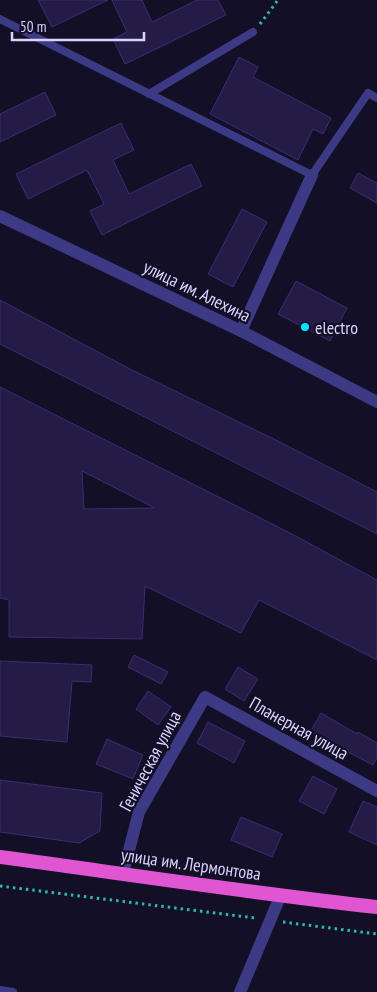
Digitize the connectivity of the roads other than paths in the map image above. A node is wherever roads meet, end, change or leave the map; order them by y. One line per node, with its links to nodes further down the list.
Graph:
1 (0, 20): 3 (lane)
2 (253, 32): 3 (lane)
3 (149, 94): 5 (lane)
4 (377, 98): 5 (lane)
5 (312, 175): 7 (street)
6 (0, 216): 7 (street, улица им. Алехина)
7 (240, 331): 8 (street, улица им. Алехина)
8 (377, 402)
9 (205, 697): 10 (street, Планерная улица); 12 (street, Геническая улица)
10 (377, 791)
11 (0, 857): 12 (highway, улица им. Лермонтова)
12 (123, 873): 13 (highway, улица им. Лермонтова)
13 (280, 896): 14 (highway, улица им. Лермонтова); 17 (street)
14 (377, 907)
15 (0, 990): 16 (lane)
16 (13, 992)
17 (240, 992)

